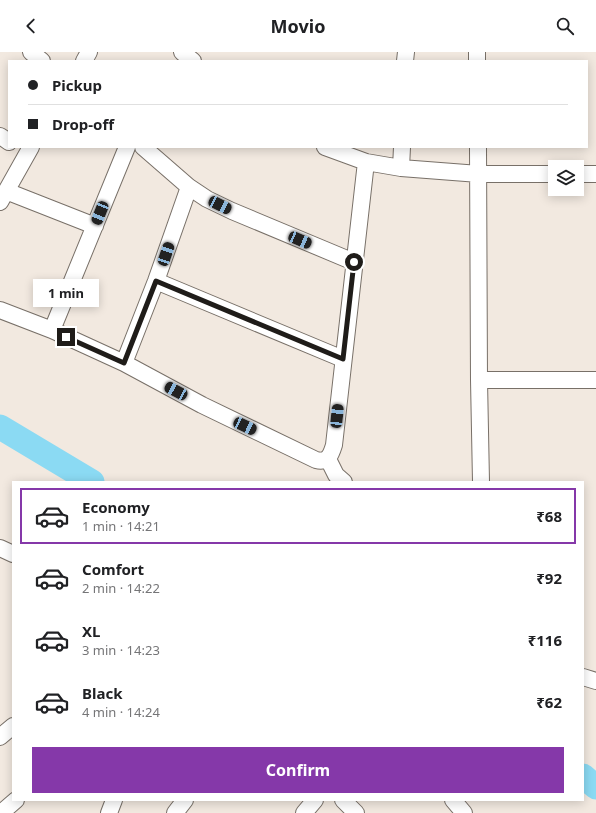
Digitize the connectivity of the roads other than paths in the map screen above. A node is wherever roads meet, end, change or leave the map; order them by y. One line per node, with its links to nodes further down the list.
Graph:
1 (31, 52): 3 (street)
2 (182, 52): 4 (street)
3 (41, 60)
4 (192, 60)
5 (127, 148): 19 (street)
6 (144, 148): 17 (street)
7 (328, 148): 11 (street)
8 (402, 148): 12 (street)
9 (478, 148): 13 (street)
10 (25, 149): 18 (street)
11 (366, 162): 12 (street); 20 (street)
12 (401, 168): 13 (street)
13 (478, 174): 14 (street); 26 (street)
14 (548, 174)
15 (584, 174): 16 (street)
16 (596, 174)
17 (189, 187): 20 (street); 21 (street)
18 (3, 197): 19 (street)
19 (95, 226): 23 (street)
20 (354, 262): 24 (street)
21 (156, 281): 24 (street); 25 (street)
22 (0, 310): 23 (street)
23 (52, 330): 25 (street)
24 (343, 359): 28 (street)
25 (124, 363): 28 (street)
26 (479, 380): 27 (street); 30 (street)
27 (596, 380)
28 (328, 459): 29 (street)
29 (343, 481)
30 (481, 481)
31 (0, 548): 32 (street)
32 (12, 554)
33 (584, 678): 34 (street)
34 (596, 681)
35 (12, 727): 36 (street)
36 (0, 737)
37 (15, 801): 43 (street)
38 (114, 801): 44 (street)
39 (184, 801): 45 (street)
40 (315, 801): 46 (street)
41 (344, 801): 47 (street)
42 (454, 801): 48 (street)
43 (1, 813)
44 (109, 813)
45 (175, 813)
46 (304, 813)
47 (356, 813)
48 (464, 813)

